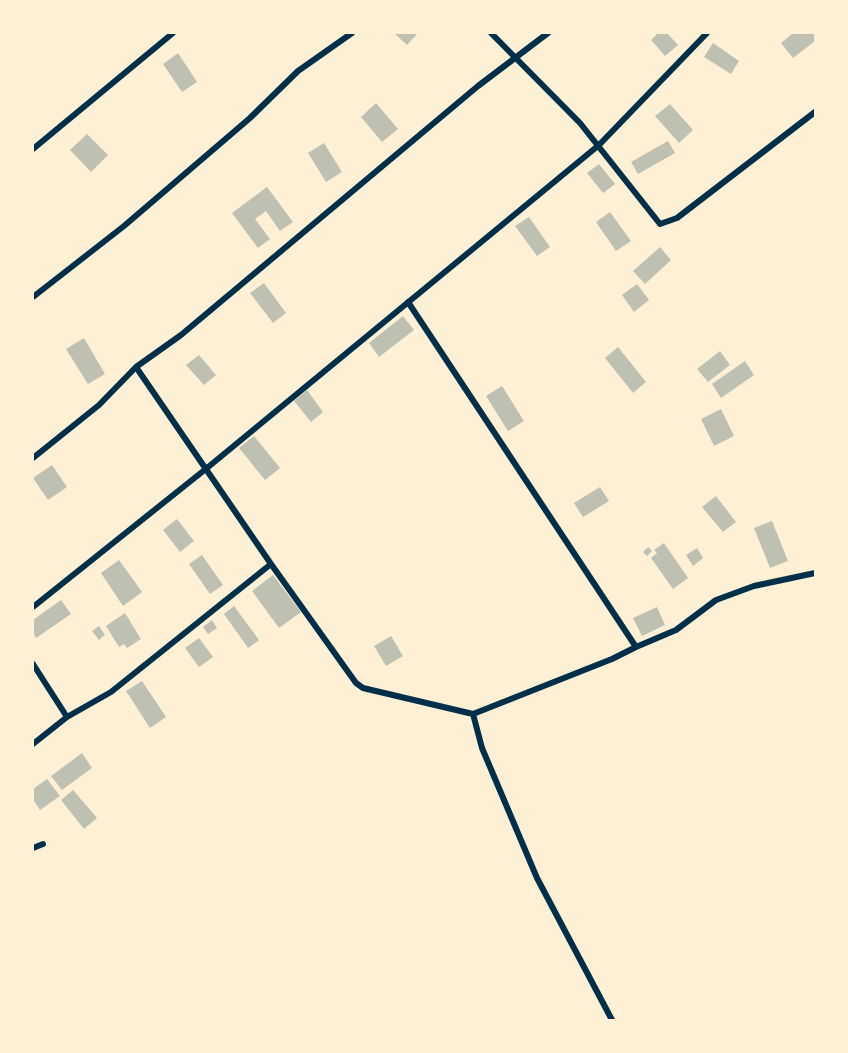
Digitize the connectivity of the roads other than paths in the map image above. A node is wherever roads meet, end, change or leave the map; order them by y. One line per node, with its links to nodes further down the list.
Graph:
1 (173, 33): 9 (street)
2 (352, 33): 10 (street)
3 (491, 33): 6 (street)
4 (548, 33): 6 (street)
5 (707, 33): 8 (street)
6 (515, 58): 8 (street); 12 (street)
7 (815, 112): 8 (street)
8 (599, 146): 11 (street)
9 (33, 149)
10 (33, 297)
11 (408, 302): 14 (street); 18 (street)
12 (136, 367): 13 (street); 14 (street)
13 (33, 458)
14 (207, 468): 15 (street); 17 (street)
15 (271, 564): 20 (street); 21 (street)
16 (815, 573): 18 (street)
17 (33, 607)
18 (636, 647): 20 (street)
19 (33, 664): 21 (street)
20 (473, 714): 25 (street)
21 (67, 717): 22 (street)
22 (33, 744)
23 (44, 844): 24 (street)
24 (33, 848)
25 (612, 1020)

